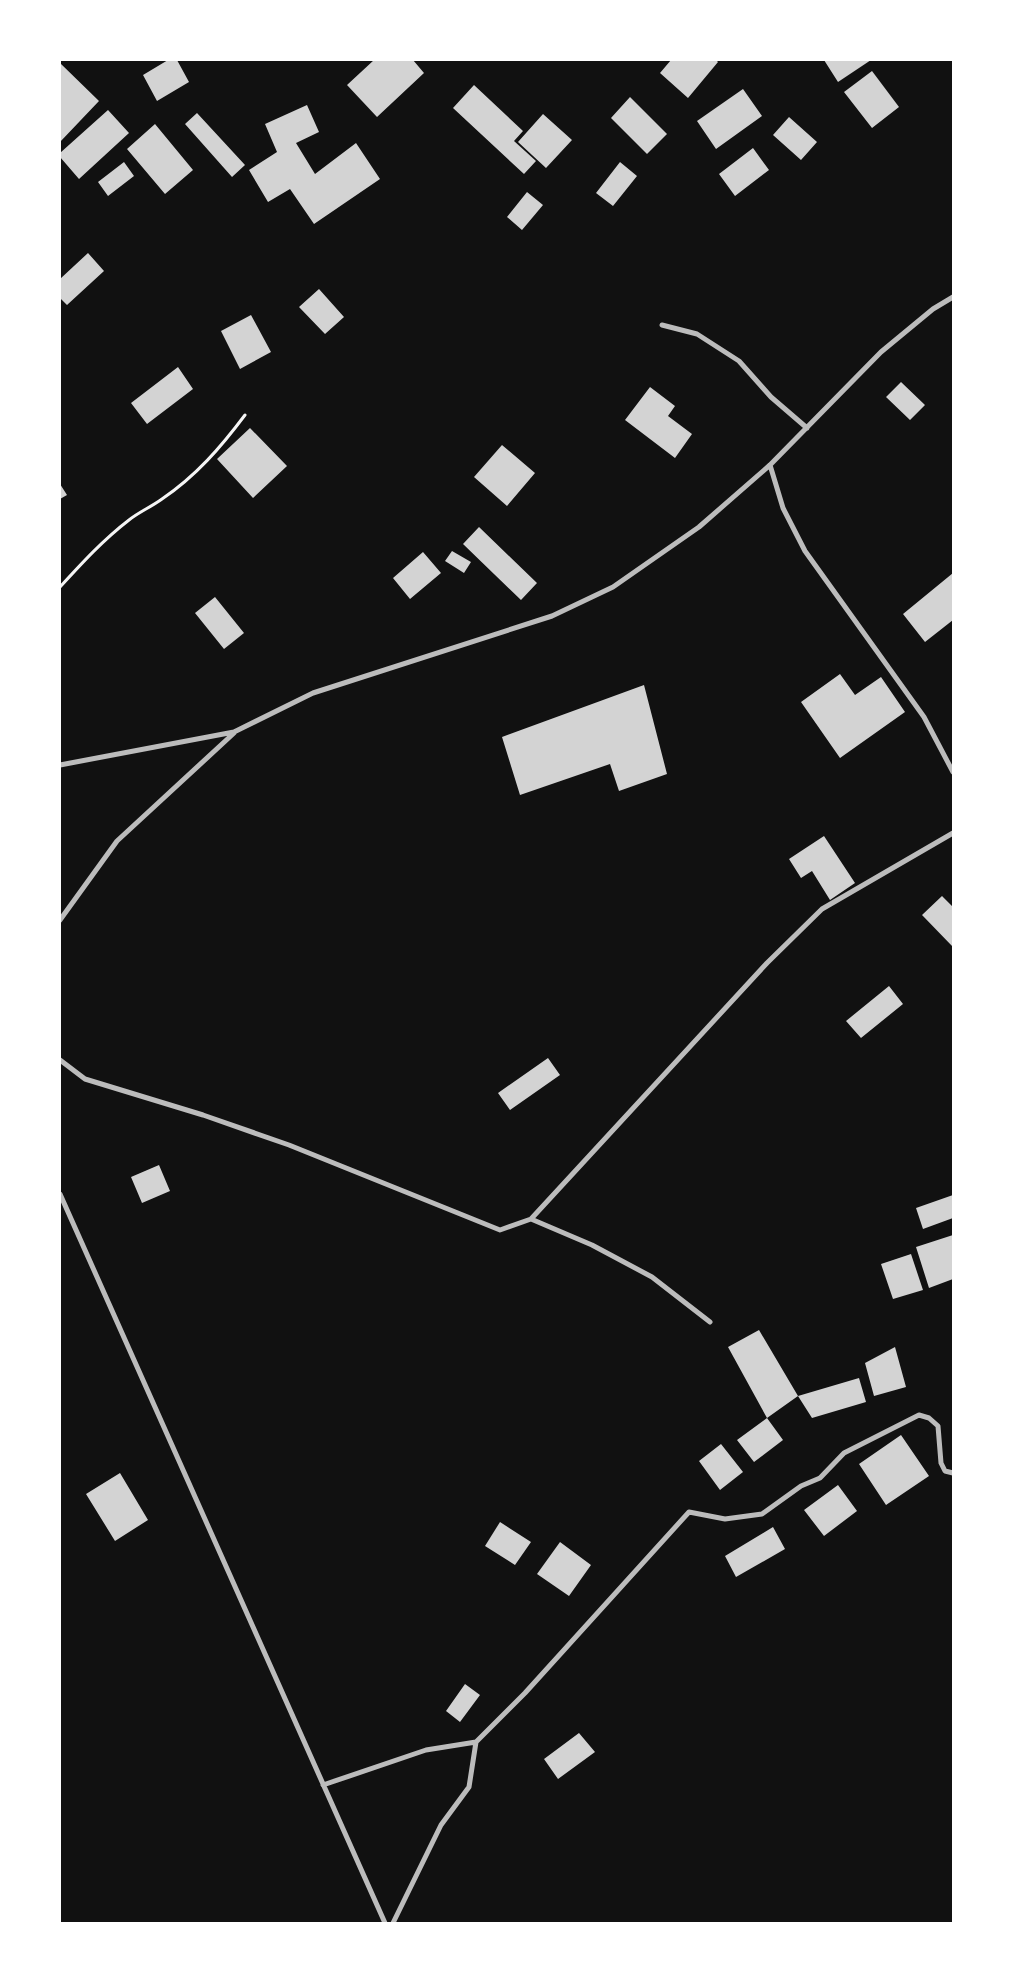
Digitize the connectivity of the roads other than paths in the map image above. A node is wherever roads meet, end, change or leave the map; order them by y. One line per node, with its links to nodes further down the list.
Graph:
1 (953, 297): 3 (street)
2 (662, 325): 3 (street)
3 (807, 428): 4 (street)
4 (770, 465): 5 (street); 7 (street)
5 (234, 732): 6 (street); 9 (street)
6 (60, 765)
7 (953, 772)
8 (953, 833): 12 (street)
9 (60, 920)
10 (60, 1060): 12 (street)
11 (60, 1194): 16 (street)
12 (530, 1219): 13 (street)
13 (710, 1322)
14 (953, 1473): 15 (street)
15 (476, 1742): 16 (street); 18 (street)
16 (323, 1785): 17 (street)
17 (384, 1923)
18 (393, 1923)

